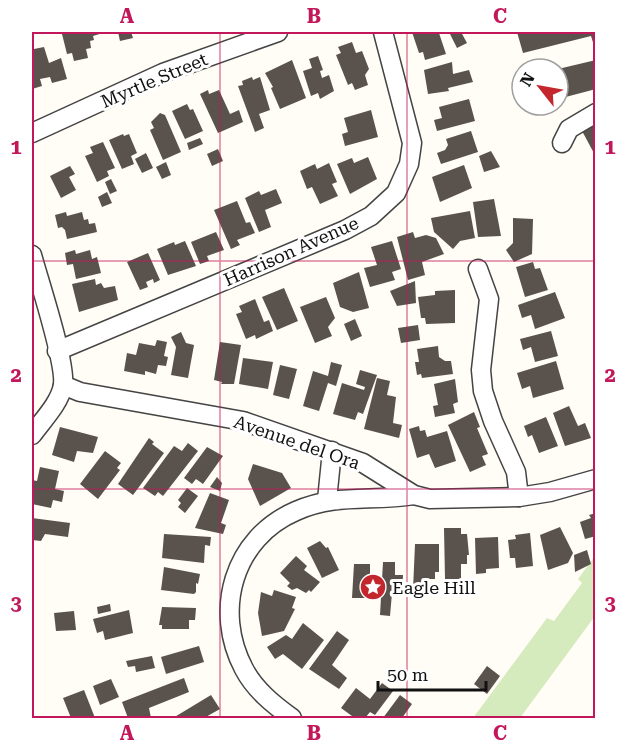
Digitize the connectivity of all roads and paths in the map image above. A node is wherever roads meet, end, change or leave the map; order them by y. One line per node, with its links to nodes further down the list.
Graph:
1 (278, 32): 4 (street, Myrtle Street)
2 (382, 32): 8 (street, Harrison Avenue)
3 (596, 113): 5 (street)
4 (32, 133)
5 (562, 143)
6 (32, 255): 8 (street)
7 (478, 269): 14 (street)
8 (57, 351): 9 (street)
9 (63, 385): 10 (street); 11 (street, Avenue del Ora)
10 (32, 435)
11 (332, 451): 13 (street, Avenue del Ora); 15 (street)
12 (596, 479): 14 (street, Avenue del Ora)
13 (414, 495): 14 (street, Avenue del Ora); 15 (street)
14 (519, 497)
15 (327, 500): 16 (street)
16 (292, 718)

